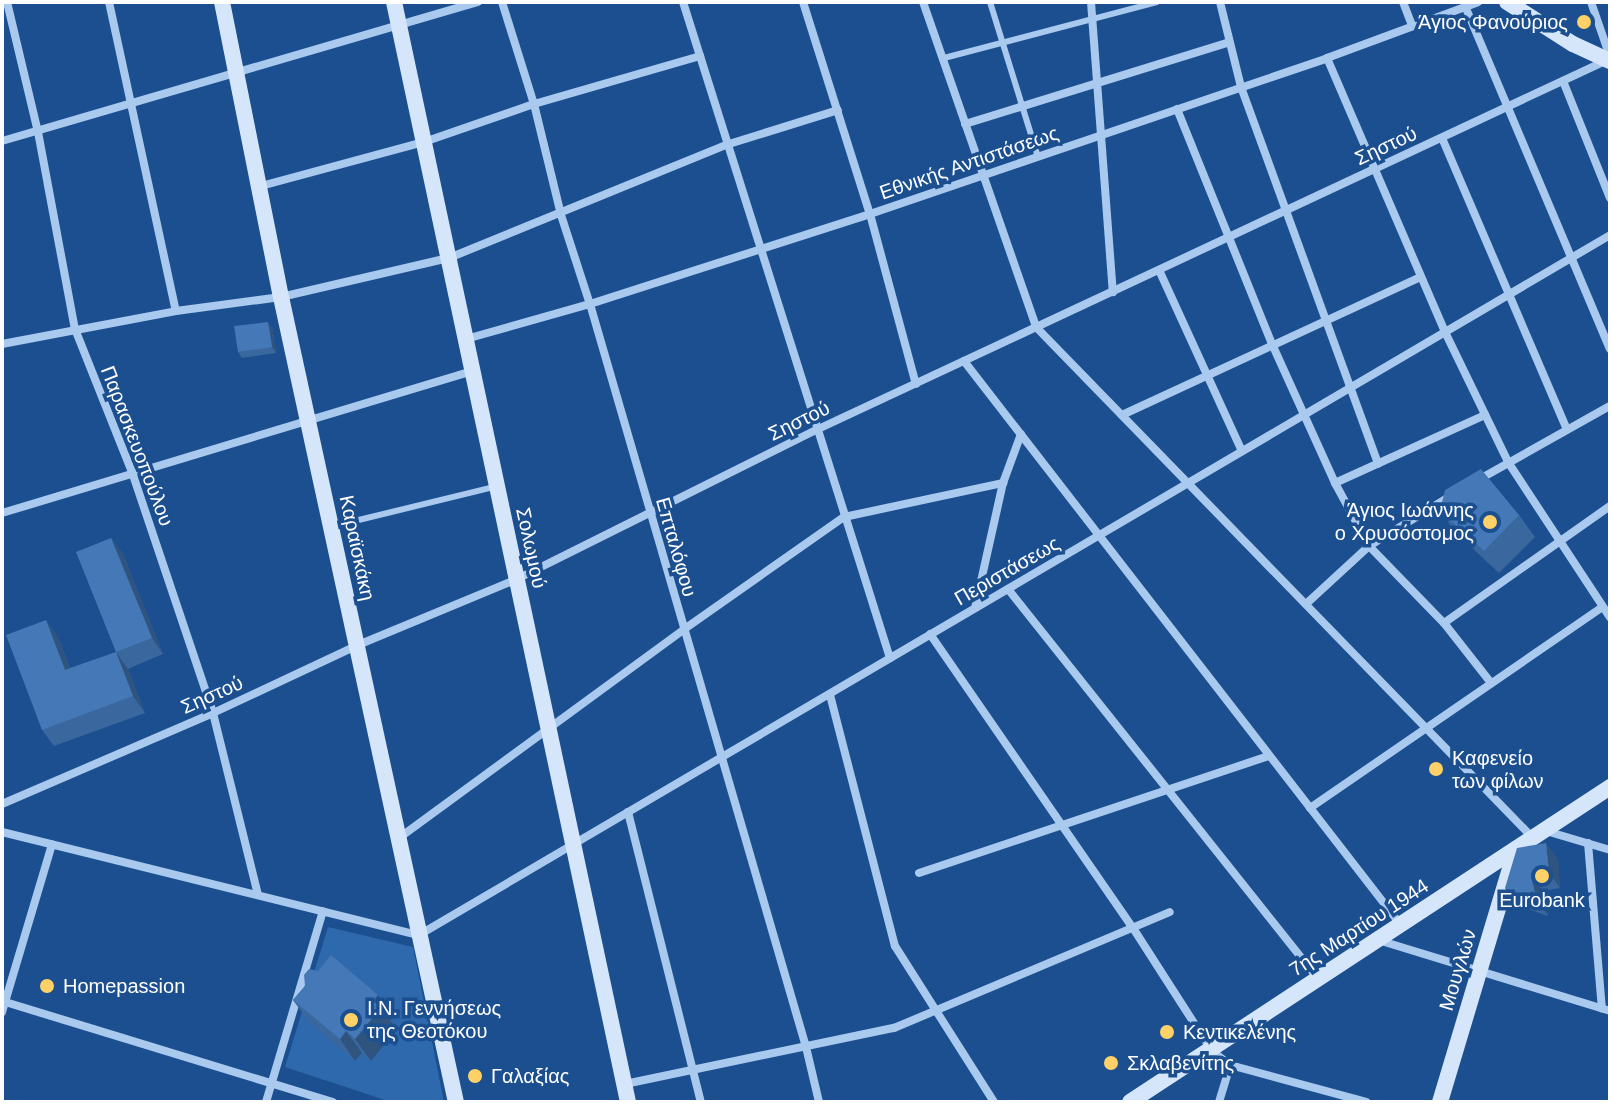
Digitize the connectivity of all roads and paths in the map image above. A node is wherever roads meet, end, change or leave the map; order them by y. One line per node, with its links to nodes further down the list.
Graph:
1 (7, 2): 20 (street, Παρασκευοπούλου)
2 (109, 2): 35 (street)
3 (222, 2): 30 (street, Καραϊσκάκη)
4 (394, 2): 21 (street, Σολωμού)
5 (478, 2): 21 (street)
6 (502, 2): 34 (street, Επταλόφου)
7 (683, 2): 26 (street)
8 (803, 2): 39 (street)
9 (923, 2): 27 (street)
10 (990, 2): 25 (lane)
11 (1091, 2): 19 (street)
12 (1157, 2): 19 (lane)
13 (1220, 2): 24 (street)
14 (1403, 2): 23 (street)
15 (1478, 2): 18 (street, Εθνικής Αντιστάσεως)
16 (1507, 2): 29 (street)
17 (1591, 2): 29 (street)
18 (1465, 6): 23 (street, Εθνικής Αντιστάσεως); 37 (street)
19 (1092, 22): 25 (lane); 32 (street)
20 (13, 23): 22 (street); 41 (street, Παρασκευοπούλου)
21 (399, 25): 30 (street); 45 (street, Σολωμού)
22 (2, 26)
23 (1412, 26): 28 (street, Εθνικής Αντιστάσεως)
24 (1230, 42): 32 (street); 33 (street)
25 (1004, 44): 27 (lane); 36 (lane)
26 (700, 56): 34 (street); 46 (street)
27 (944, 58): 40 (street)
28 (1327, 58): 33 (street, Εθνικής Αντιστάσεως); 48 (street)
29 (1609, 60): 31 (street, Σηστού)
30 (237, 73): 35 (street); 50 (street, Καραϊσκάκη)
31 (1563, 81): 37 (street, Σηστού); 51 (street)
32 (1096, 84): 36 (street); 42 (street)
33 (1241, 87): 38 (street, Εθνικής Αντιστάσεως); 52 (street)
34 (534, 104): 45 (street); 54 (street, Επταλόφου)
35 (132, 105): 41 (street); 66 (street)
36 (1022, 105): 40 (street); 47 (lane)
37 (1507, 108): 43 (street, Σηστού); 59 (street)
38 (1177, 109): 42 (street, Εθνικής Αντιστάσεως); 56 (street)
39 (838, 110): 46 (street); 53 (street)
40 (965, 124): 49 (street)
41 (38, 132): 44 (street); 69 (street, Παρασκευοπούλου)
42 (1099, 136): 47 (street, Εθνικής Αντιστάσεως); 62 (street)
43 (1442, 138): 48 (street, Σηστού); 63 (street)
44 (2, 141)
45 (424, 142): 50 (street); 58 (street, Σολωμού)
46 (729, 144): 54 (street); 57 (street)
47 (1038, 157): 49 (street, Εθνικής Αντιστάσεως)
48 (1374, 169): 52 (street, Σηστού); 61 (street)
49 (982, 176): 53 (street, Εθνικής Αντιστάσεως); 68 (street)
50 (261, 186): 64 (street, Καραϊσκάκη)
51 (1610, 198)
52 (1286, 211): 56 (street, Σηστού); 67 (street)
53 (870, 214): 57 (street, Εθνικής Αντιστάσεως); 78 (street)
54 (561, 215): 58 (street); 65 (street, Επταλόφου)
55 (1610, 235): 59 (street, Περιστάσεως)
56 (1228, 238): 60 (street, Σηστού); 73 (street)
57 (762, 247): 65 (street, Εθνικής Αντιστάσεως); 86 (street)
58 (449, 258): 64 (street); 71 (street, Σολωμού)
59 (1571, 258): 63 (street, Περιστάσεως); 74 (street)
60 (1159, 270): 62 (street, Σηστού); 77 (street)
61 (1420, 277): 67 (street); 70 (street)
62 (1113, 292): 68 (street, Σηστού)
63 (1510, 294): 70 (street, Περιστάσεως); 85 (street)
64 (281, 297): 66 (street); 84 (street, Καραϊσκάκη)
65 (590, 304): 71 (street, Εθνικής Αντιστάσεως); 100 (street, Επταλόφου)
66 (176, 311): 69 (street)
67 (1323, 321): 73 (street); 79 (street)
68 (1036, 327): 75 (street, Σηστού); 81 (street)
69 (75, 329): 72 (street); 91 (street, Παρασκευοπούλου)
70 (1445, 332): 79 (street, Περιστάσεως); 83 (street)
71 (466, 339): 76 (street, Σολωμού)
72 (2, 344)
73 (1272, 344): 77 (street); 82 (street)
74 (1610, 349)
75 (964, 361): 78 (street, Σηστού); 87 (street)
76 (473, 371): 84 (street); 96 (street, Σολωμού)
77 (1207, 375): 81 (street); 88 (street)
78 (916, 384): 86 (street, Σηστού)
79 (1349, 389): 82 (street, Περιστάσεως); 90 (street)
80 (1610, 406): 85 (street)
81 (1122, 415): 93 (street)
82 (1304, 415): 88 (street, Περιστάσεως); 94 (street)
83 (1485, 415): 89 (street); 90 (street)
84 (309, 418): 91 (street); 102 (street, Καραϊσκάκη)
85 (1567, 429): 89 (street)
86 (816, 430): 100 (street, Σηστού); 101 (street)
87 (1021, 434): 92 (street); 103 (street)
88 (1242, 451): 93 (street, Περιστάσεως)
89 (1508, 462): 95 (street); 104 (street)
90 (1378, 464): 94 (street)
91 (132, 472): 99 (street); 119 (street, Παρασκευοπούλου)
92 (1003, 483): 101 (street); 110 (street)
93 (1188, 483): 103 (street, Περιστάσεως); 108 (street)
94 (1335, 483): 105 (street)
95 (1470, 485)
96 (497, 486): 102 (lane); 106 (street, Σολωμού)
97 (1457, 492): 105 (street)
98 (1610, 506): 104 (street)
99 (2, 513)
100 (650, 513): 106 (street, Σηστού); 113 (street, Επταλόφου)
101 (844, 517): 113 (street); 116 (street)
102 (332, 527): 115 (street, Καραϊσκάκη)
103 (1098, 536): 107 (street, Περιστάσεως); 122 (street)
104 (1559, 542): 109 (street); 112 (street)
105 (1369, 546): 108 (street); 112 (street)
106 (517, 579): 115 (street, Σηστού); 120 (street, Σολωμού)
107 (1008, 589): 110 (street, Περιστάσεως); 125 (street)
108 (1306, 604): 121 (street)
109 (1602, 607): 111 (street); 117 (street)
110 (975, 608): 114 (street, Περιστάσεως)
111 (1610, 617)
112 (1444, 623): 117 (street)
113 (683, 630): 120 (street); 123 (street, Επταλόφου)
114 (930, 634): 116 (street, Περιστάσεως); 129 (street)
115 (358, 645): 119 (street, Σηστού); 132 (street, Καραϊσκάκη)
116 (890, 658): 118 (street, Περιστάσεως)
117 (1491, 683): 121 (street)
118 (830, 695): 123 (street, Περιστάσεως); 151 (street)
119 (213, 713): 126 (street, Σηστού); 139 (street, Παρασκευοπούλου)
120 (549, 728): 132 (street); 135 (street, Σολωμού)
121 (1427, 728): 127 (street); 131 (street)
122 (1269, 756): 125 (street); 127 (street)
123 (723, 759): 128 (street, Περιστάσεως); 152 (street, Επταλόφου)
124 (1610, 787): 131 (street, 7ης Μαρτίου 1944)
125 (1167, 790): 129 (street); 147 (street)
126 (2, 804)
127 (1310, 808): 142 (street)
128 (628, 812): 135 (street, Περιστάσεως); 155 (street)
129 (1061, 824): 138 (street); 143 (street)
130 (2, 832): 134 (street)
131 (1538, 834): 133 (street); 136 (street, 7ης Μαρτίου 1944)
132 (399, 839): 144 (street, Καραϊσκάκη)
133 (1588, 843): 137 (street); 149 (street)
134 (52, 844): 139 (street); 148 (street)
135 (574, 845): 144 (street, Περιστάσεως); 157 (street, Σολωμού)
136 (1516, 849): 142 (street, 7ης Μαρτίου 1944); 146 (street, Μουγλών)
137 (1610, 850)
138 (919, 873)
139 (258, 895): 140 (street)
140 (323, 911): 144 (street); 156 (street)
141 (1170, 912): 143 (street)
142 (1400, 924): 145 (street, 7ης Μαρτίου 1944)
143 (1133, 928): 151 (street); 153 (street)
144 (419, 935): 160 (street, Καραϊσκάκη)
145 (1377, 939): 146 (street); 147 (street, 7ης Μαρτίου 1944)
146 (1479, 970): 149 (street); 168 (street, Μουγλών)
147 (1317, 978): 153 (street, 7ης Μαρτίου 1944)
148 (4, 1001): 150 (street); 156 (street)
149 (1606, 1009)
150 (2, 1012)
151 (935, 1012): 152 (street); 164 (street)
152 (806, 1047): 155 (street); 163 (street, Επταλόφου)
153 (1212, 1051): 154 (street); 165 (street, 7ης Μαρτίου 1944)
154 (1230, 1065): 166 (street); 167 (street)
155 (694, 1071): 157 (street); 162 (street)
156 (272, 1083): 158 (street); 159 (street)
157 (625, 1084): 161 (street, Σολωμού)
158 (266, 1102)
159 (333, 1102)
160 (456, 1102)
161 (628, 1102)
162 (701, 1102)
163 (819, 1102)
164 (994, 1102)
165 (1130, 1102)
166 (1219, 1102)
167 (1366, 1102)
168 (1440, 1102)

